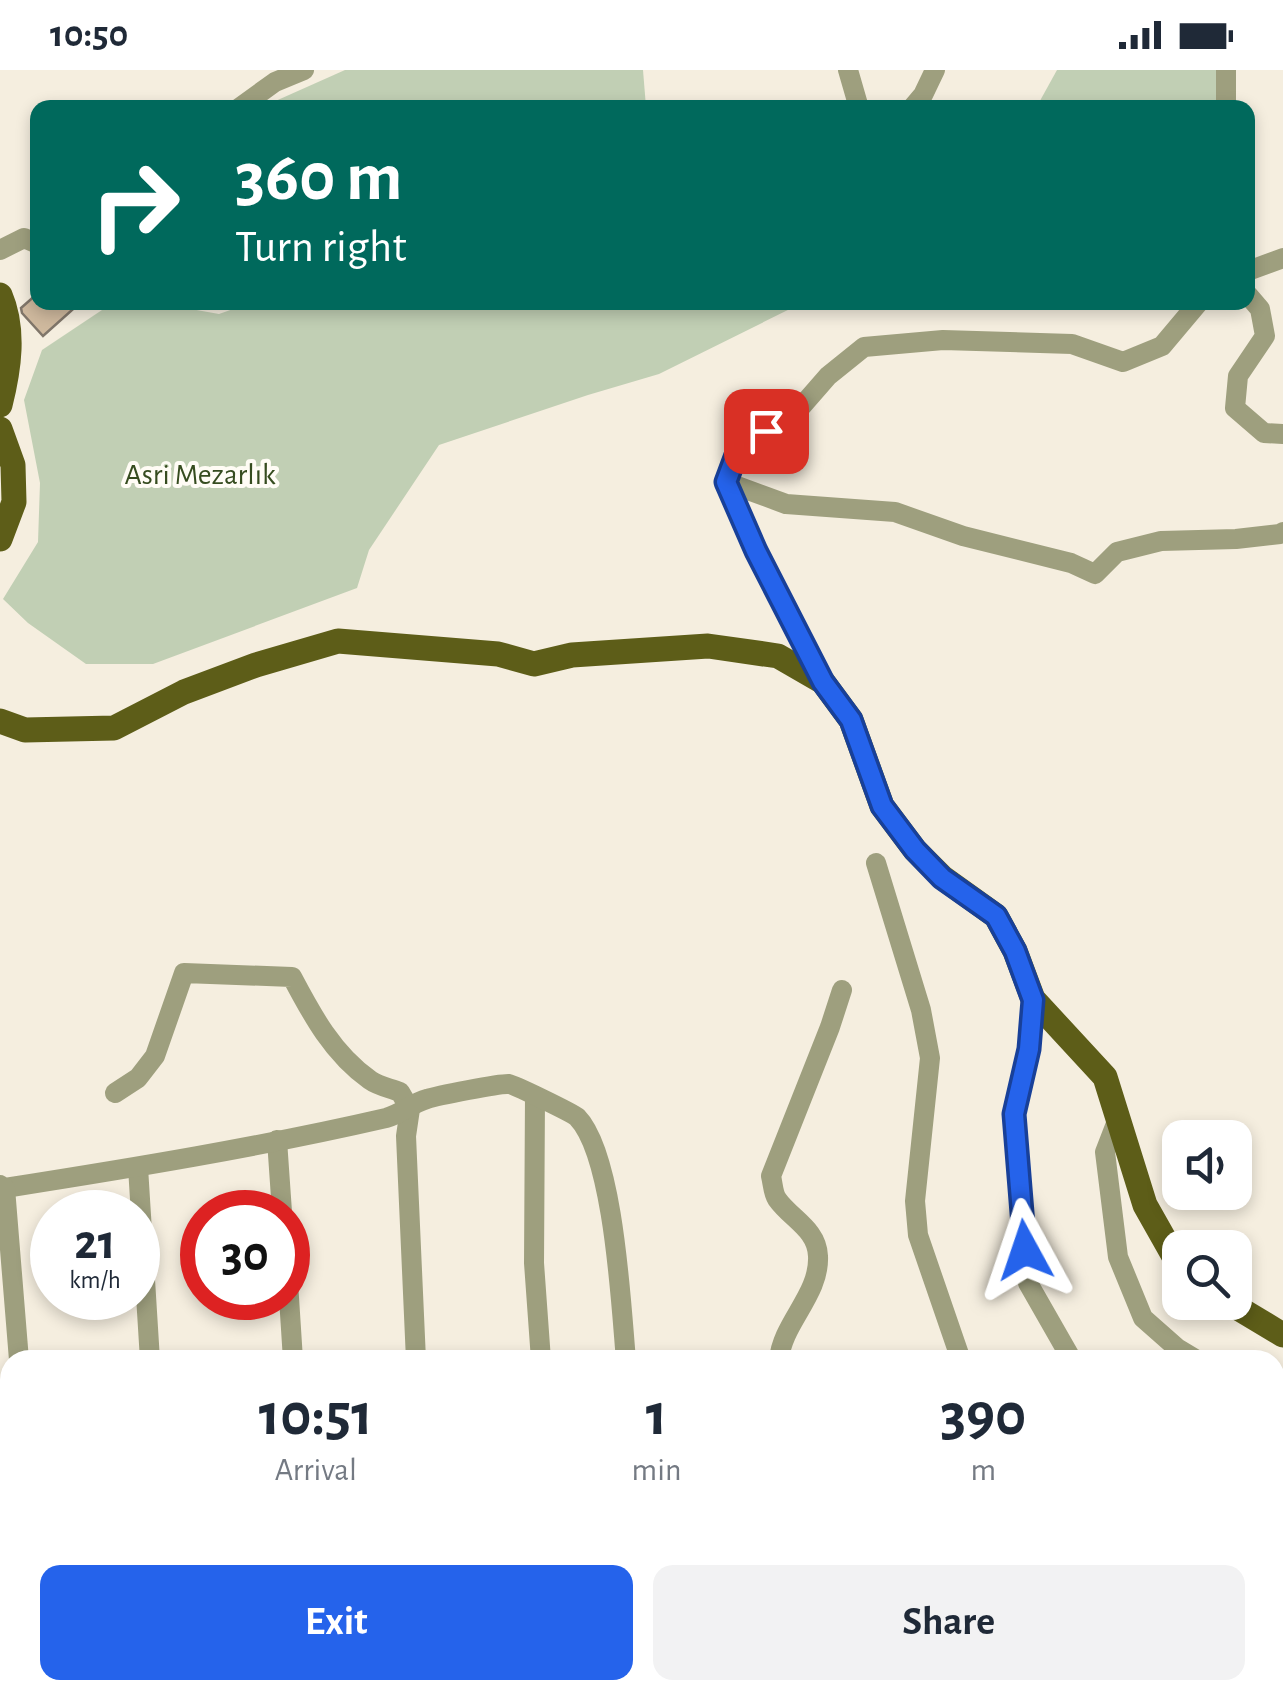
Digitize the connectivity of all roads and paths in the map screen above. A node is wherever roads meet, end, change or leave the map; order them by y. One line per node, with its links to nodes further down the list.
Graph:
1 (304, 70): 5 (street)
2 (848, 70): 6 (street)
3 (934, 70): 7 (street)
4 (1226, 70): 8 (street)
5 (249, 100)
6 (857, 100)
7 (919, 100)
8 (1226, 100)
9 (30, 241): 10 (street)
10 (0, 250)
11 (1283, 258): 12 (street)
12 (1255, 268)
13 (0, 296): 16 (main road)
14 (1255, 303): 18 (street)
15 (1192, 310): 19 (street)
16 (0, 405)
17 (0, 429): 21 (main road)
18 (1283, 434)
19 (726, 482): 20 (street); 22 (street)
20 (1283, 532)
21 (0, 539)
22 (823, 682): 23 (main road); 26 (main road)
23 (0, 721)
24 (876, 863): 46 (street)
25 (842, 990): 45 (street)
26 (1033, 1000): 30 (main road); 47 (street)
27 (115, 1094): 29 (street)
28 (534, 1096): 29 (street); 43 (street); 44 (street)
29 (410, 1109): 31 (street); 42 (street)
30 (1118, 1120): 35 (main road); 48 (street)
31 (277, 1140): 32 (street); 34 (street)
32 (138, 1167): 33 (street); 40 (street)
33 (2, 1186): 39 (street)
34 (280, 1190)
35 (1162, 1234)
36 (1252, 1316): 38 (main road)
37 (290, 1320): 41 (street)
38 (1283, 1335)
39 (18, 1350)
40 (149, 1350)
41 (292, 1350)
42 (416, 1350)
43 (539, 1350)
44 (625, 1350)
45 (780, 1350)
46 (958, 1350)
47 (1066, 1350)
48 (1180, 1350)

